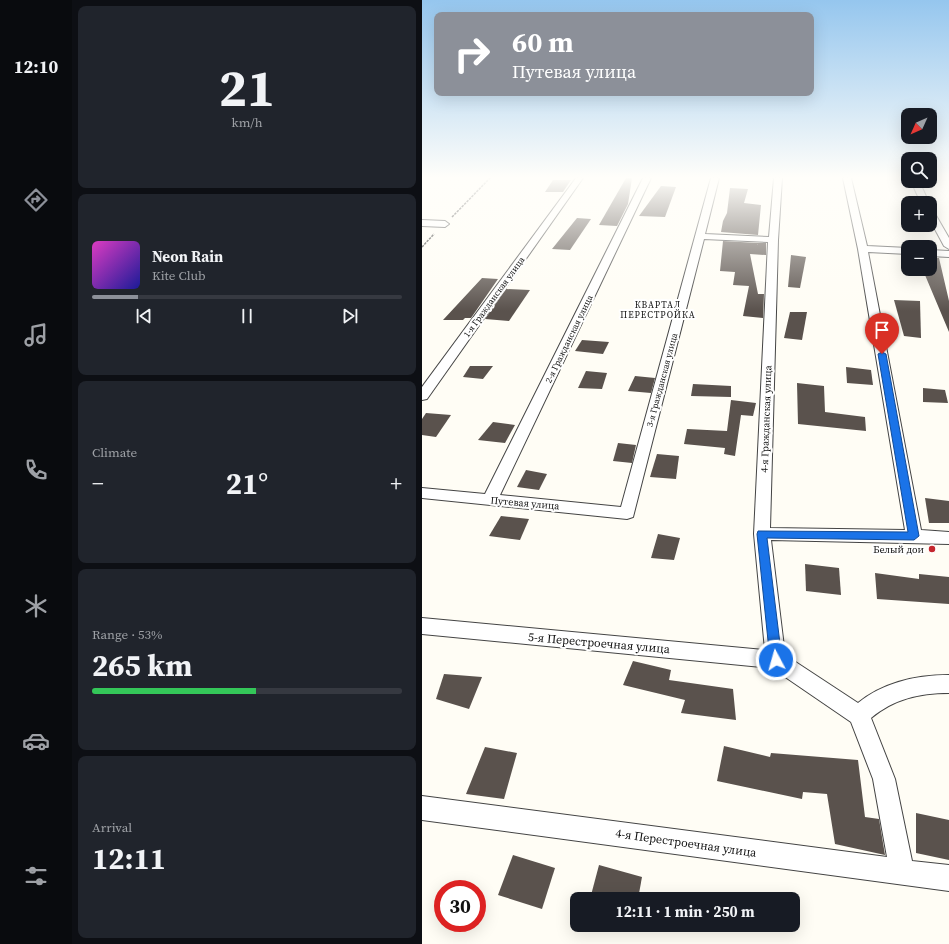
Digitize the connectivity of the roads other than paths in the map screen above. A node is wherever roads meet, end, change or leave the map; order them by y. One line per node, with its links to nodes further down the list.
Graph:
1 (548, 222): 16 (street, 1-я Гражданская улица)
2 (626, 222): 18 (street, 2-я Гражданская улица)
3 (704, 222): 9 (street, 3-я Гражданская улица)
4 (774, 222): 10 (street, 4-я Гражданская улица)
5 (857, 222): 12 (street)
6 (422, 223): 7 (street)
7 (445, 224)
8 (937, 225): 11 (street)
9 (700, 236): 10 (street); 19 (street, 3-я Гражданская улица)
10 (773, 240): 20 (street, 4-я Гражданская улица)
11 (949, 246)
12 (863, 249): 13 (street); 21 (street)
13 (901, 251)
14 (937, 253): 15 (street)
15 (949, 254)
16 (422, 396)
17 (422, 494): 18 (street, Путевая улица)
18 (490, 500): 19 (street, Путевая улица)
19 (627, 513)
20 (762, 534): 21 (street); 24 (street, 4-я Гражданская улица)
21 (914, 536): 22 (street)
22 (949, 538)
23 (422, 626): 24 (street, 5-я Перестроечная улица)
24 (776, 660): 26 (street)
25 (949, 684): 26 (street)
26 (859, 715): 28 (street)
27 (422, 808): 28 (street, 4-я Перестроечная улица)
28 (902, 872): 29 (street, 4-я Перестроечная улица)
29 (949, 878)

